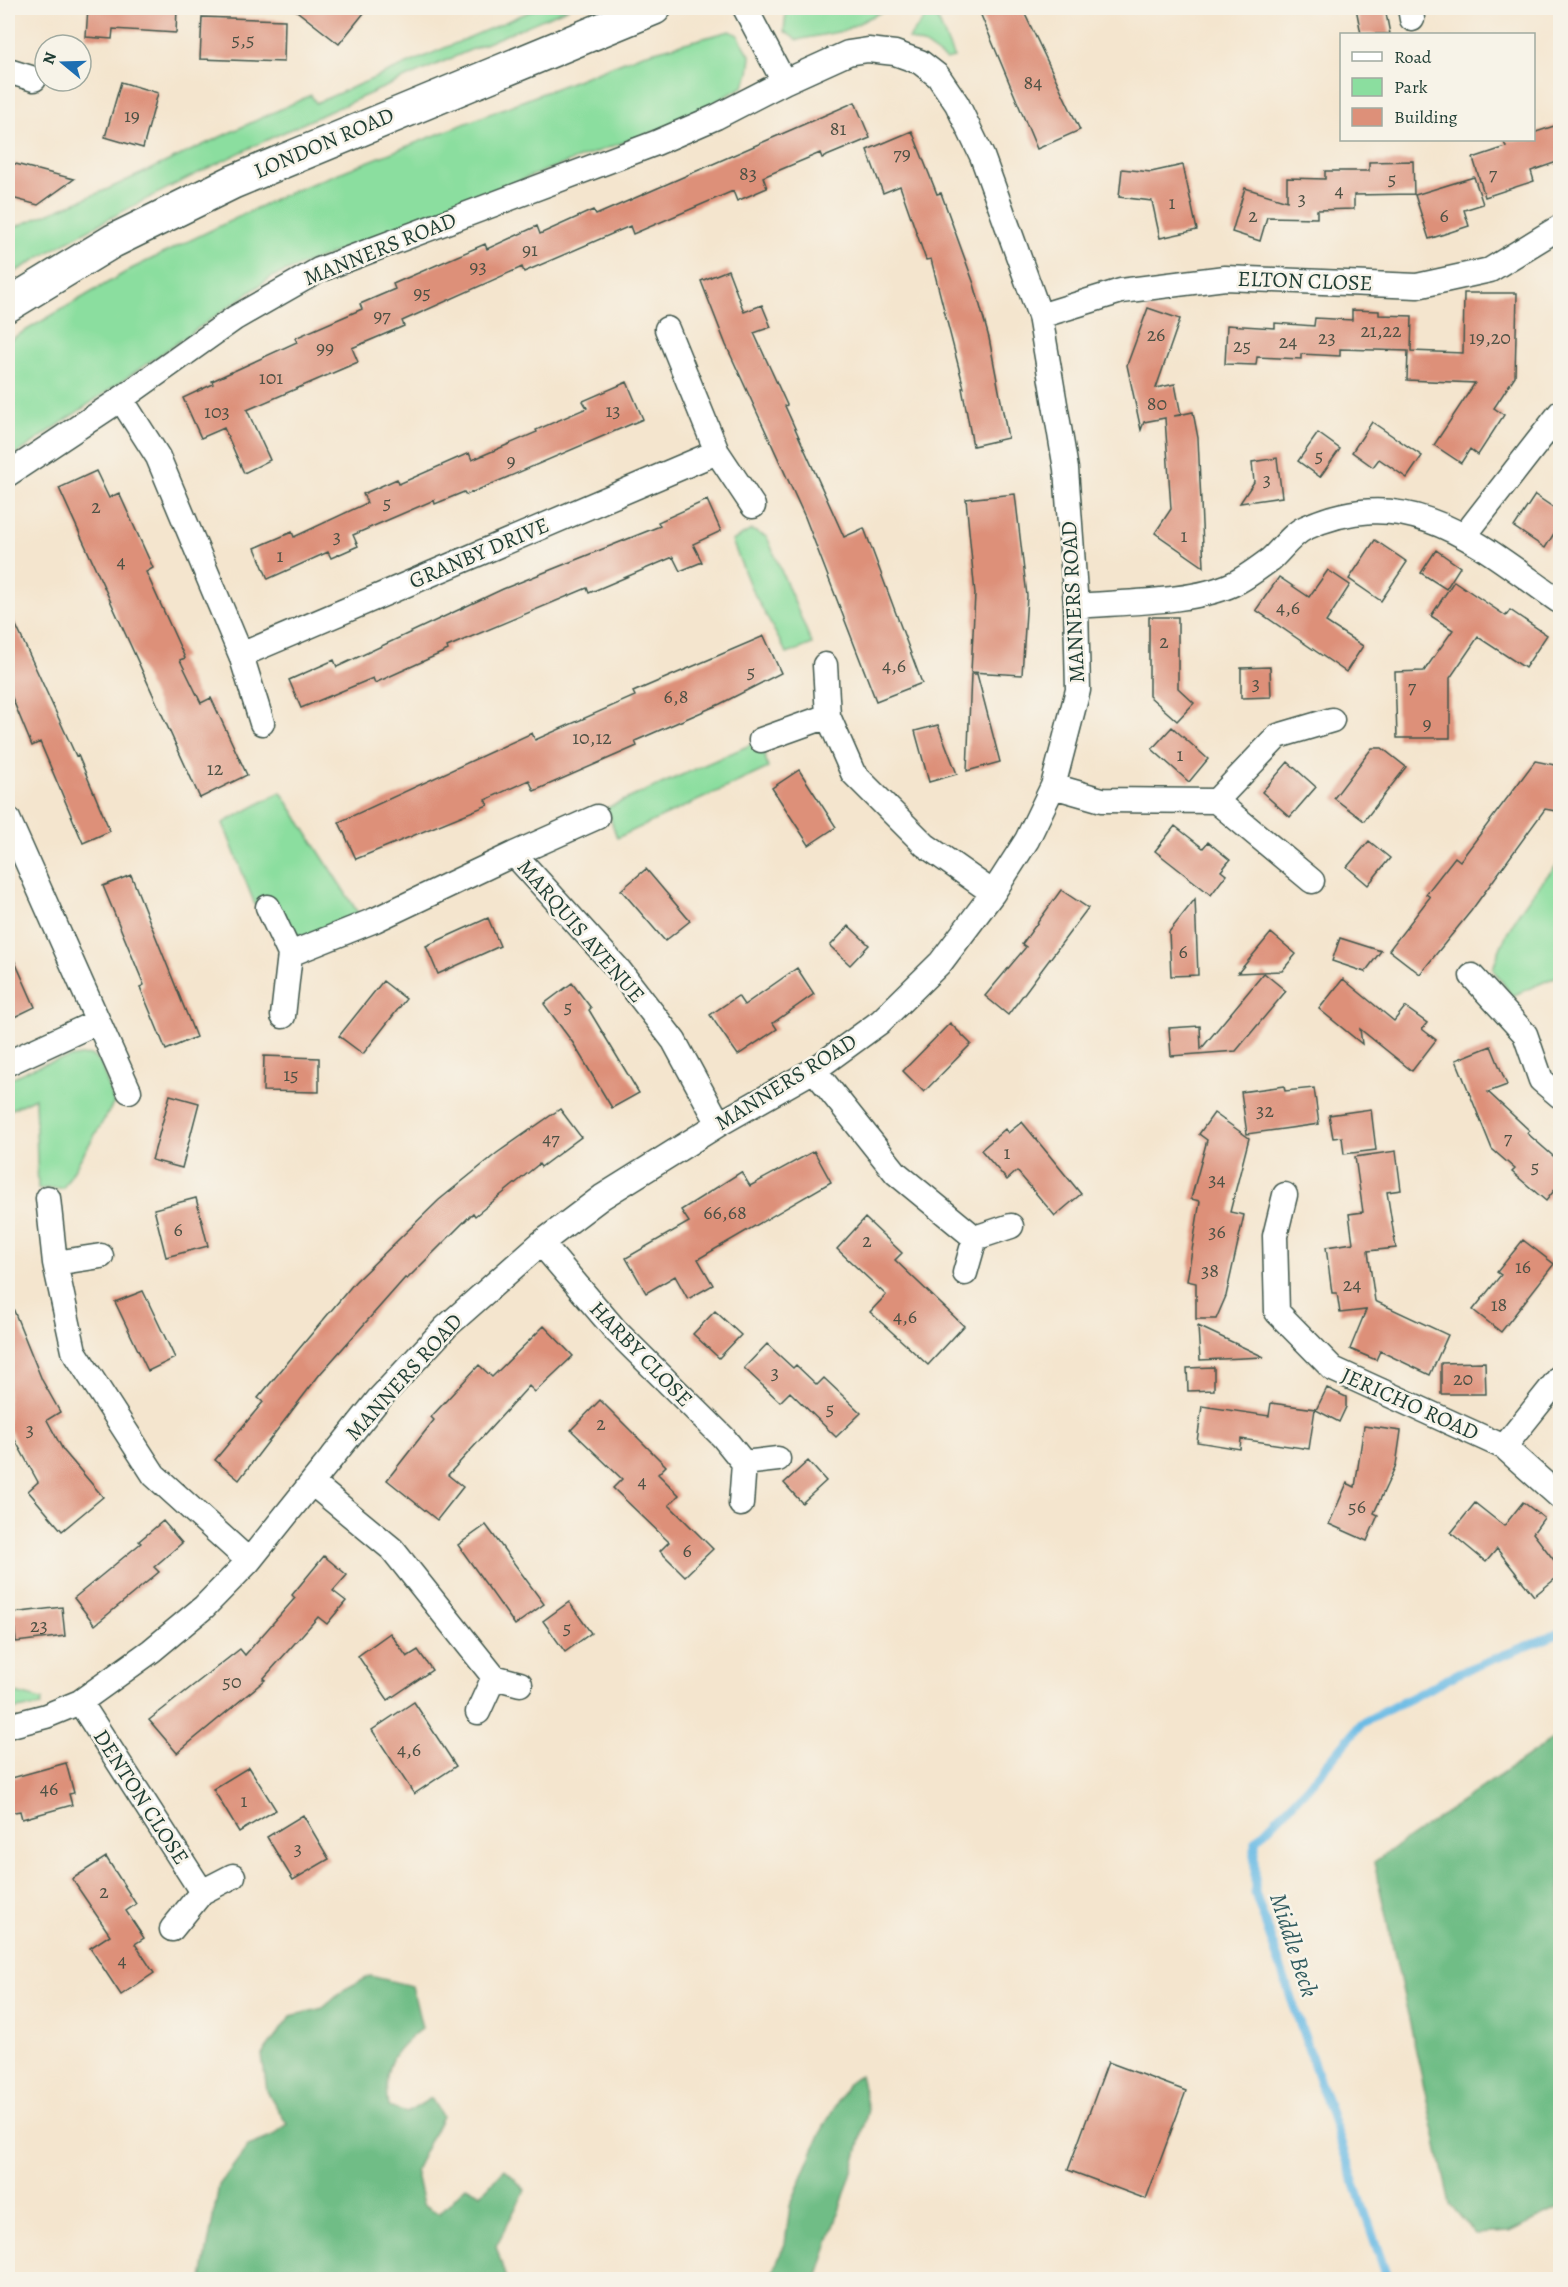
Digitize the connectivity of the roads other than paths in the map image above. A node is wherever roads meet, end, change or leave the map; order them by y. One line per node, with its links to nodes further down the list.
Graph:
1 (654, 8): 7 (main road, LONDON ROAD)
2 (745, 8): 5 (street)
3 (8, 70): 4 (street)
4 (33, 79)
5 (784, 82): 8 (street, MANNERS ROAD); 10 (street, MANNERS ROAD)
6 (1560, 227): 8 (street, ELTON CLOSE)
7 (8, 305)
8 (1040, 316): 17 (street, MANNERS ROAD)
9 (667, 329): 12 (street)
10 (121, 399): 13 (street, MANNERS ROAD); 18 (street)
11 (1560, 413): 15 (street)
12 (717, 452): 14 (street); 18 (street, GRANBY DRIVE)
13 (8, 474)
14 (753, 506)
15 (1465, 535): 16 (street); 17 (street)
16 (1559, 601)
17 (1076, 606): 24 (street, MANNERS ROAD)
18 (241, 655): 22 (street)
19 (825, 665): 20 (street)
20 (828, 716): 23 (street); 30 (street)
21 (1332, 720): 25 (street)
22 (262, 723)
23 (761, 740)
24 (1053, 786): 25 (street); 30 (street, MANNERS ROAD)
25 (1216, 801): 29 (street)
26 (597, 817): 28 (street)
27 (8, 819): 35 (street)
28 (514, 854): 32 (street, MARQUIS AVENUE); 40 (street, MARQUIS AVENUE)
29 (1312, 881)
30 (993, 893): 37 (street, MANNERS ROAD)
31 (268, 907): 32 (street)
32 (290, 954): 34 (street)
33 (1472, 976): 39 (street)
34 (283, 1016)
35 (97, 1022): 36 (street); 38 (street)
36 (8, 1063)
37 (814, 1070): 40 (street, MANNERS ROAD); 44 (street)
38 (129, 1091)
39 (1560, 1096)
40 (719, 1124): 45 (street, MANNERS ROAD)
41 (1285, 1195): 50 (street, JERICHO ROAD)
42 (48, 1198): 47 (street)
43 (1011, 1226): 44 (street)
44 (975, 1238): 48 (street)
45 (541, 1243): 52 (street, HARBY CLOSE); 53 (street, MANNERS ROAD)
46 (100, 1256): 47 (street)
47 (55, 1263): 56 (street)
48 (965, 1273)
49 (1560, 1377): 50 (street, JERICHO ROAD)
50 (1504, 1446): 54 (street, JERICHO ROAD)
51 (778, 1459): 52 (street)
52 (744, 1463): 55 (street)
53 (312, 1483): 56 (street, MANNERS ROAD); 57 (street)
54 (1560, 1497)
55 (741, 1504)
56 (249, 1562): 59 (street, MANNERS ROAD)
57 (494, 1677): 58 (street); 60 (street)
58 (520, 1684)
59 (80, 1701): 61 (street, MANNERS ROAD); 63 (street, DENTON CLOSE)
60 (478, 1712)
61 (8, 1726)
62 (233, 1876): 63 (street)
63 (202, 1892): 64 (street)
64 (172, 1929)

